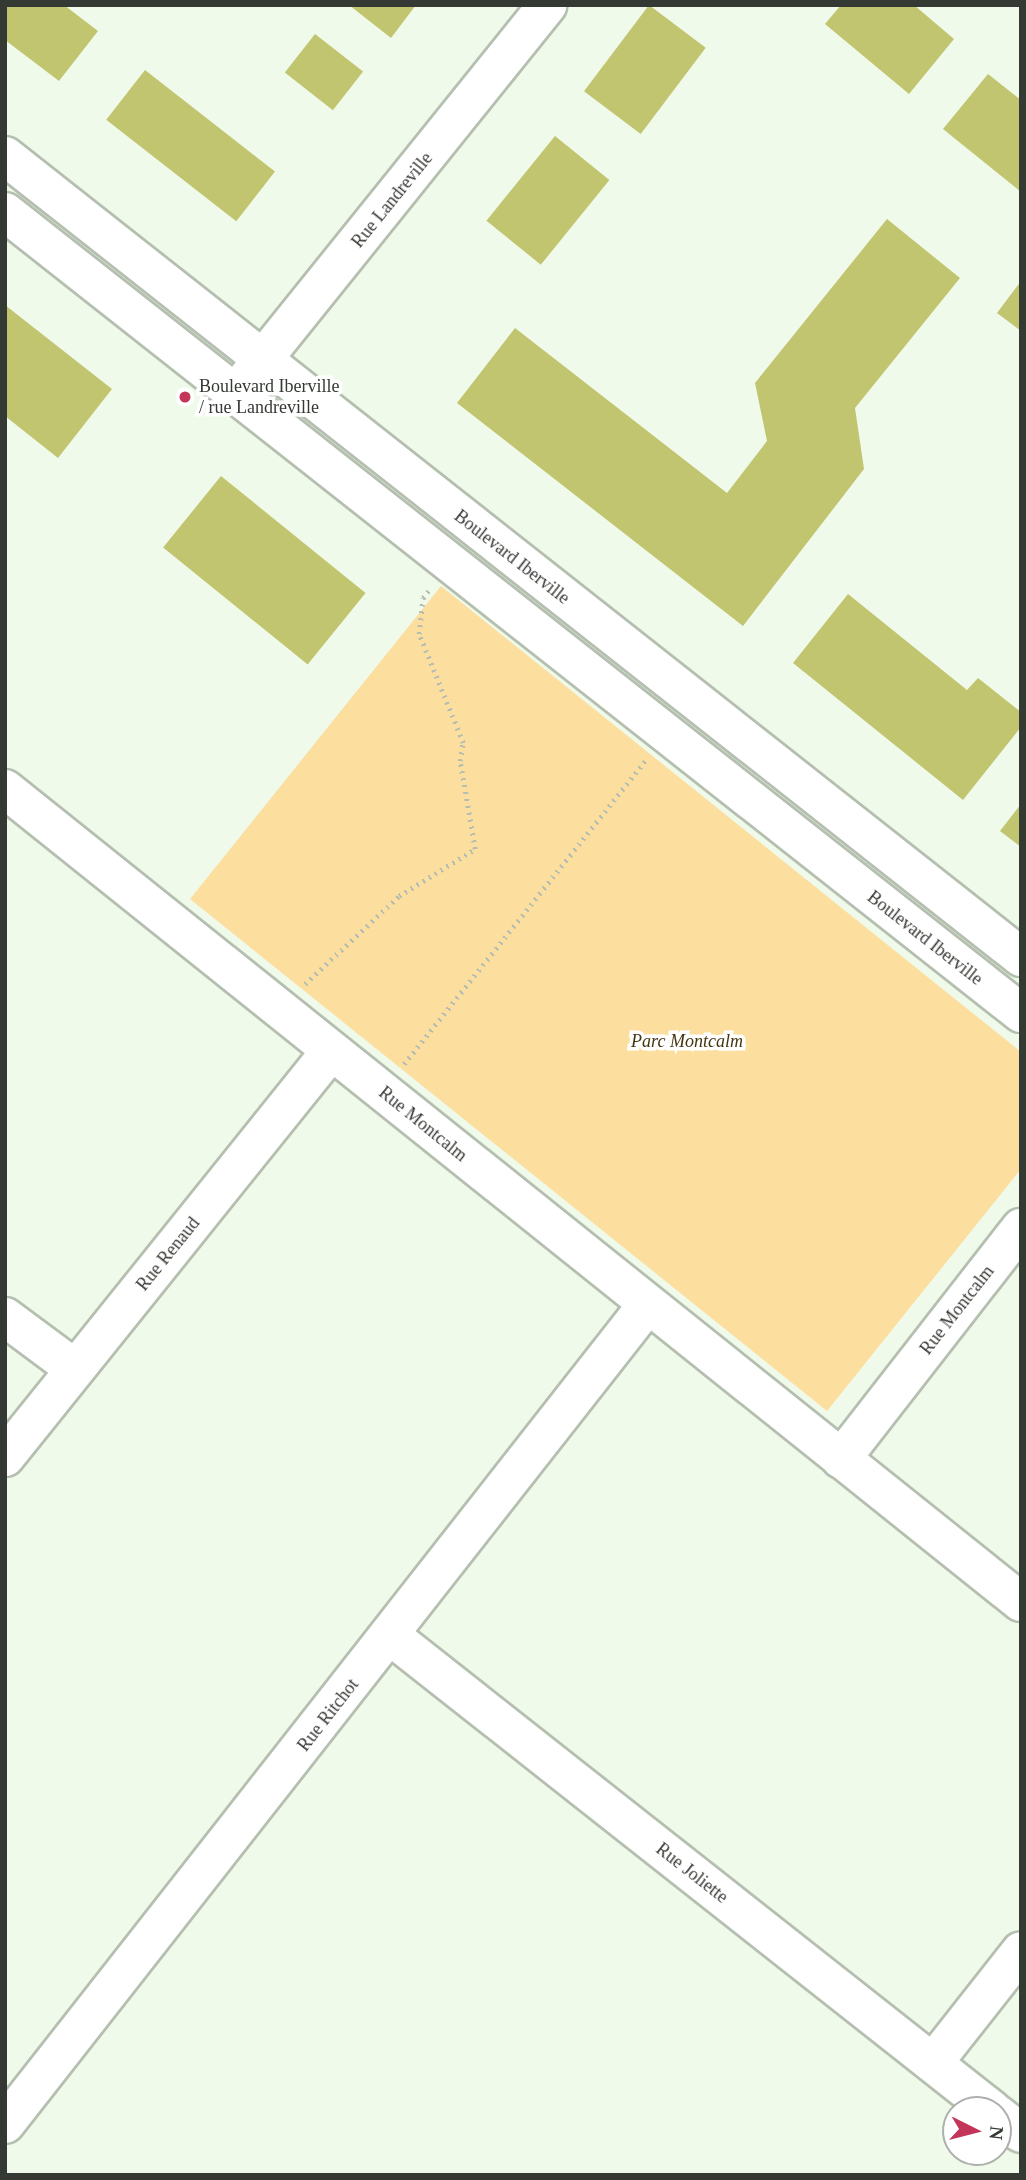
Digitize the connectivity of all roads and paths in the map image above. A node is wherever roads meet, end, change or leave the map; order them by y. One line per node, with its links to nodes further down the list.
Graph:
1 (547, 5): 4 (street, Rue Landreville)
2 (5, 156): 4 (street, Boulevard Iberville)
3 (5, 212): 5 (street, Boulevard Iberville)
4 (263, 361): 5 (street, Rue Landreville); 9 (street, Boulevard Iberville)
5 (235, 393): 6 (street, Boulevard Iberville)
6 (451, 564): 7 (street, Boulevard Iberville); 10 (path)
7 (667, 734): 11 (street, Boulevard Iberville); 13 (path)
8 (5, 789): 10 (street, Rue Montcalm)
9 (1021, 957)
10 (279, 1009): 12 (street, Rue Montcalm)
11 (1021, 1013)
12 (331, 1051): 13 (street, Rue Montcalm); 17 (street, Rue Renaud)
13 (382, 1092): 15 (street, Rue Montcalm)
14 (1021, 1228): 19 (street, Rue Montcalm)
15 (648, 1304): 19 (street, Rue Montcalm); 21 (street, Rue Ritchot)
16 (5, 1317): 17 (street)
17 (75, 1369): 18 (street, Rue Renaud)
18 (5, 1457)
19 (841, 1459): 20 (street, Rue Montcalm)
20 (1021, 1602)
21 (391, 1636): 23 (street, Rue Joliette); 25 (street, Rue Ritchot)
22 (1021, 1951): 23 (street)
23 (933, 2063): 24 (street, Rue Joliette)
24 (974, 2096)
25 (5, 2124)

